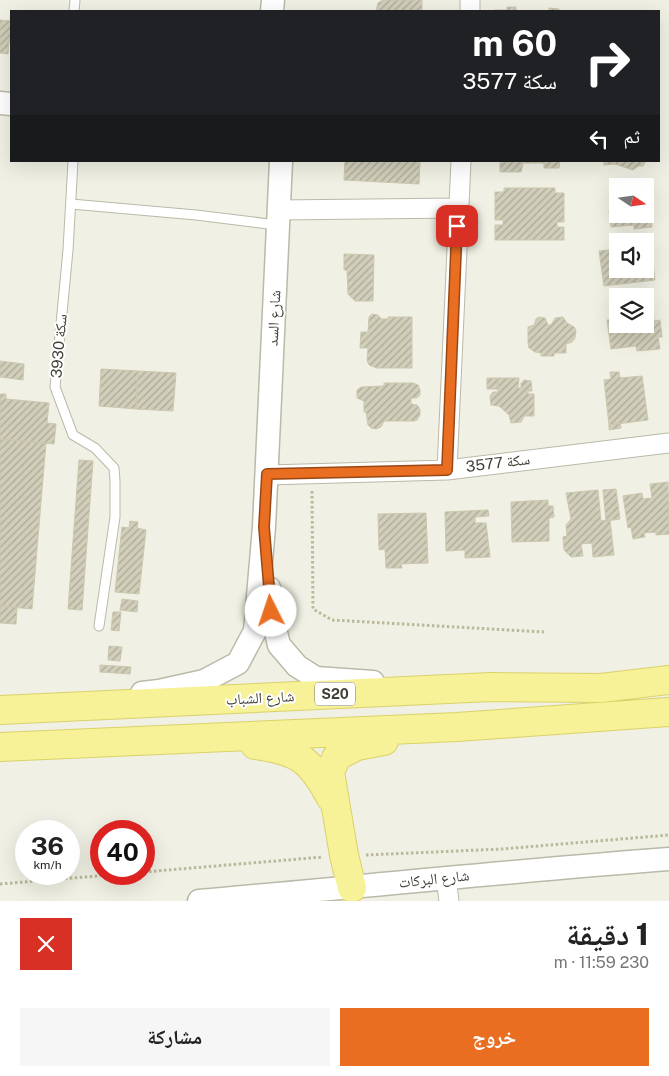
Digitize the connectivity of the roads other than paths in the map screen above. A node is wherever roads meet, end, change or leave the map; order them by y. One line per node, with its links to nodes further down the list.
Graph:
1 (73, 162): 4 (lane, سكة 3930)
2 (281, 162): 6 (street, شارع السد)
3 (460, 162): 5 (street)
4 (70, 204): 6 (lane); 11 (lane, سكة 3930)
5 (458, 208): 6 (street); 8 (street)
6 (278, 217): 9 (street, شارع السد)
7 (669, 443): 8 (street, سكة 3577)
8 (447, 470): 9 (street, سكة 3577)
9 (267, 474): 10 (street, شارع السد)
10 (264, 527): 13 (street); 14 (street)
11 (99, 626)
12 (669, 680): 13 (main road, شارع الشباب / S20)
13 (491, 687): 14 (main road, شارع الشباب / S20)
14 (1, 710)
15 (669, 712): 16 (main road)
16 (457, 727): 17 (main road); 19 (main road)
17 (194, 738): 18 (main road); 19 (main road)
18 (0, 747)
19 (338, 812): 22 (main road)
20 (669, 860): 21 (street, شارع البركات)
21 (446, 878): 22 (street, شارع البركات); 25 (street)
22 (352, 888): 23 (street, شارع البركات)
23 (311, 896): 24 (street, شارع البركات)
24 (199, 901)
25 (449, 901)

